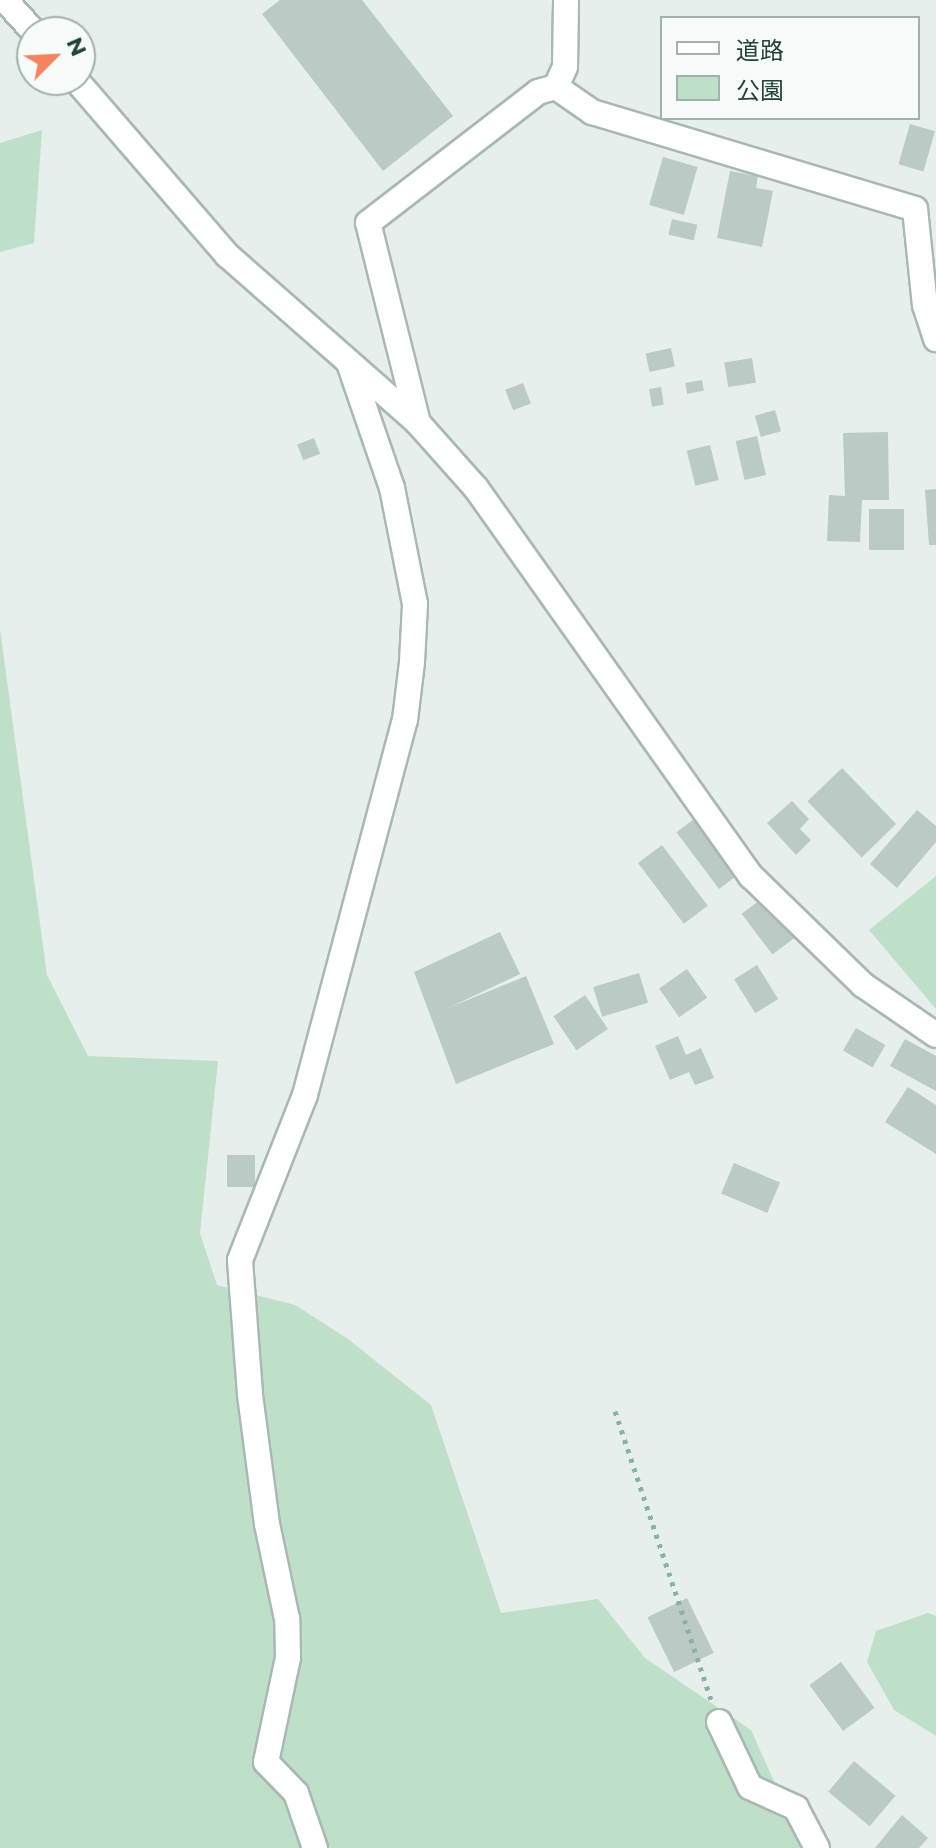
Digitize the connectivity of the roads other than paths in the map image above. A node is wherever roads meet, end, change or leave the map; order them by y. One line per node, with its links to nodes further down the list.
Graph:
1 (5, 0): 3 (street)
2 (566, 0): 4 (street)
3 (20, 16)
4 (556, 87): 6 (street); 8 (street)
5 (90, 96): 7 (street)
6 (936, 339)
7 (349, 363): 8 (street); 11 (street)
8 (418, 423): 9 (street)
9 (936, 1035)
10 (719, 1722): 12 (street)
11 (315, 1848)
12 (817, 1848)

